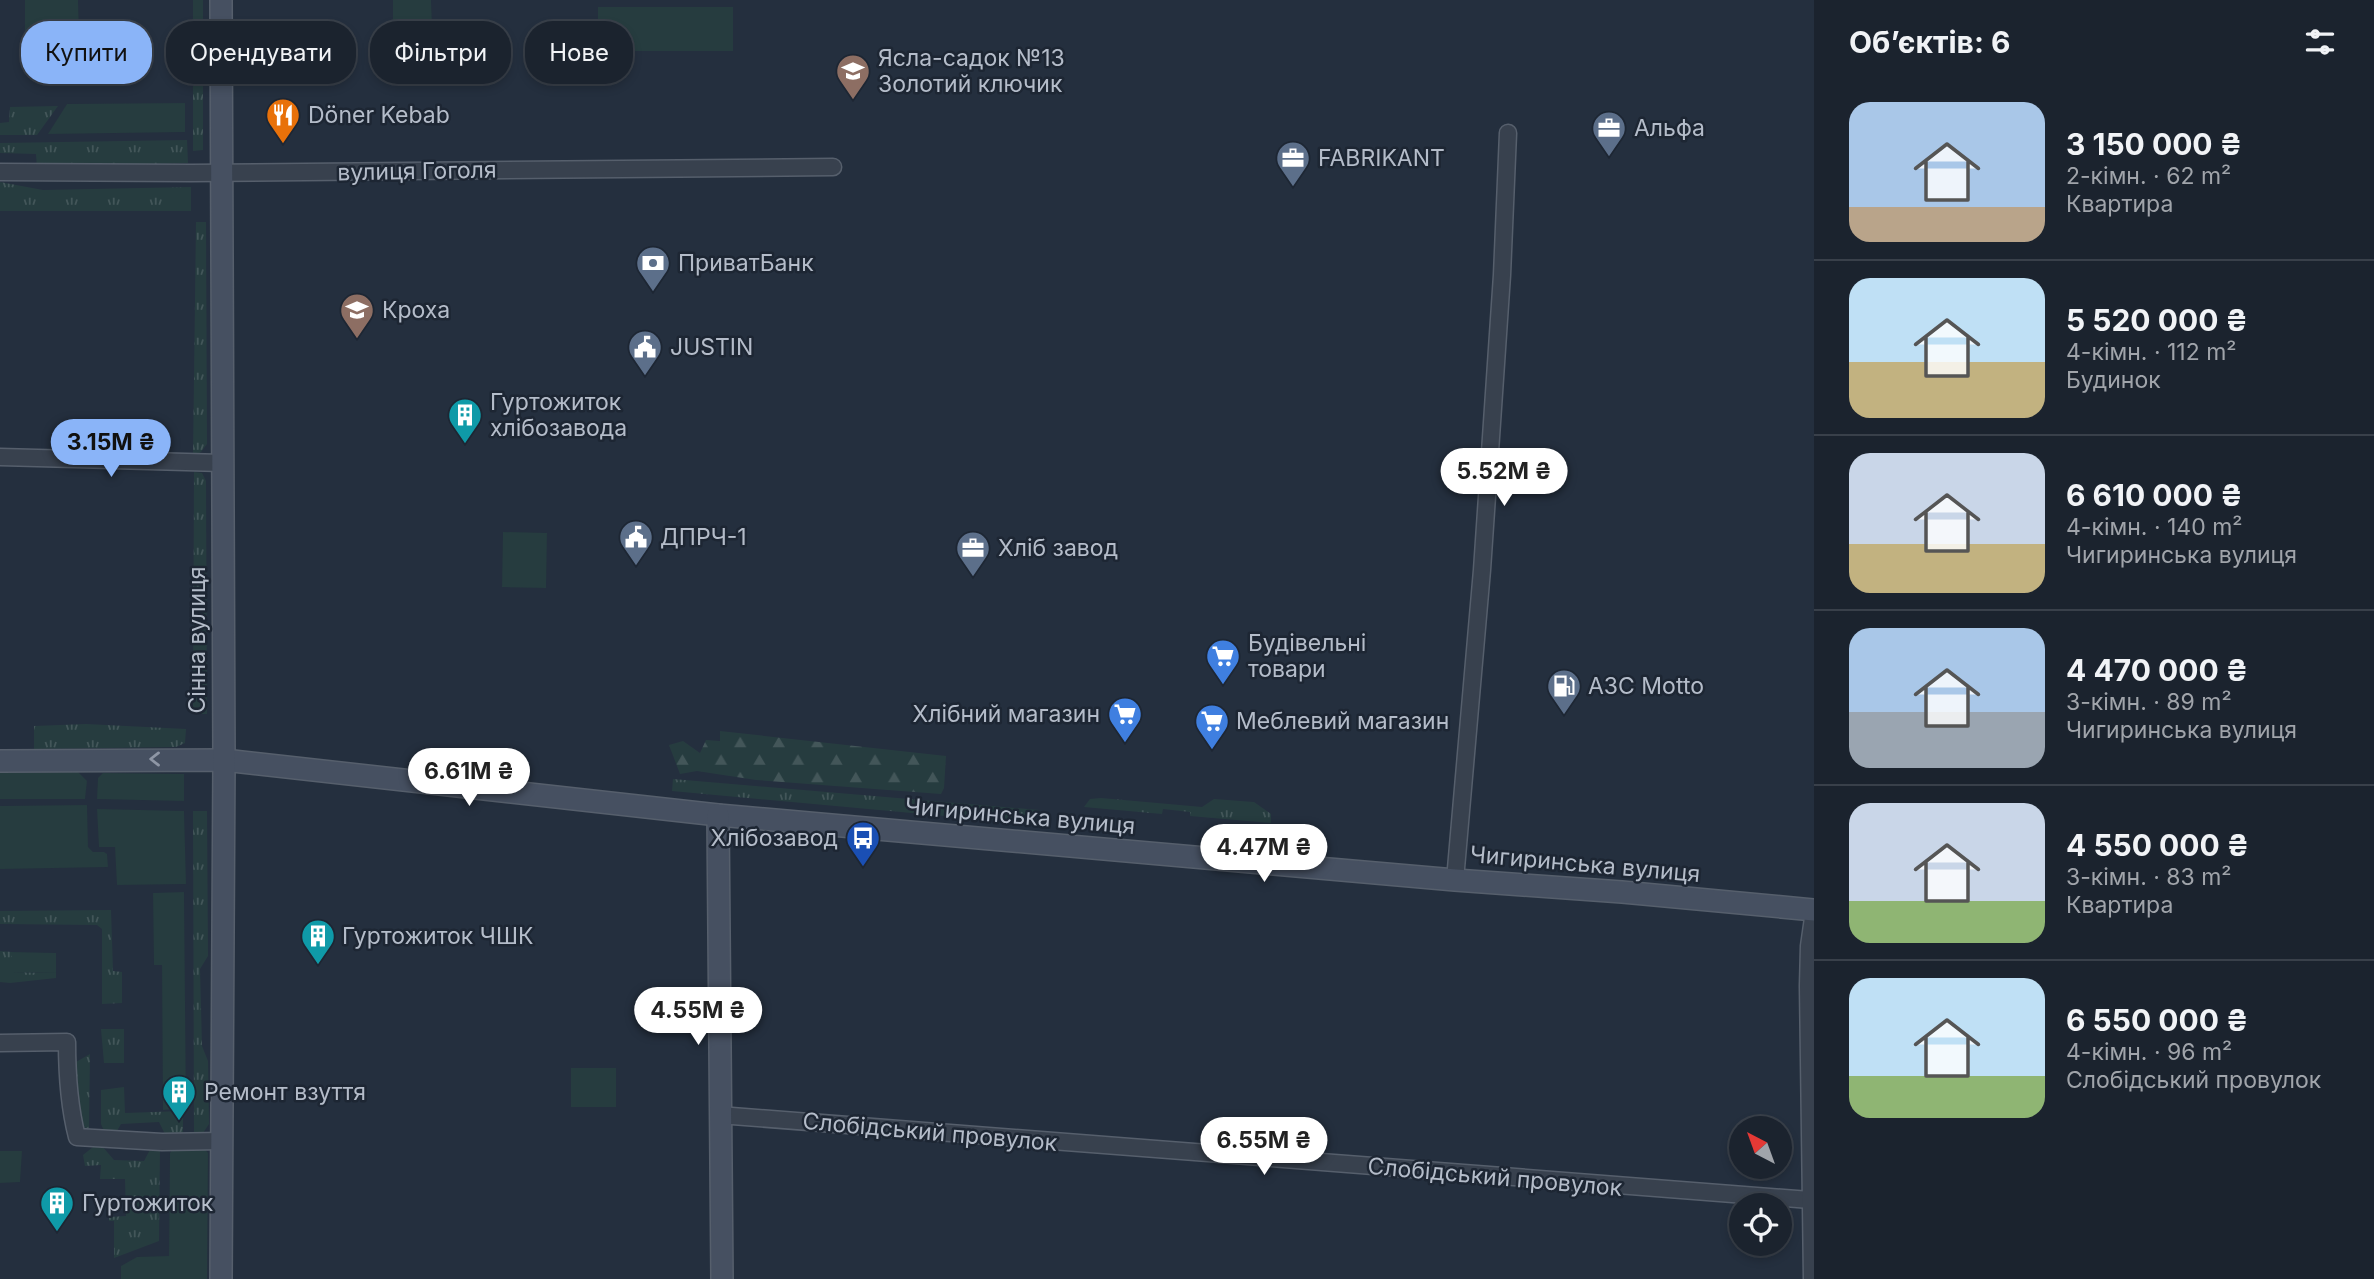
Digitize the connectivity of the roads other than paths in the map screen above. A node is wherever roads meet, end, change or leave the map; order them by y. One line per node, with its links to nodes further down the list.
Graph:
1 (221, 0): 5 (main road, Сінна вулиця)
2 (1508, 133): 11 (street)
3 (833, 167): 5 (street, вулиця Гоголя)
4 (0, 172): 5 (street, вулиця Гоголя)
5 (222, 173): 7 (main road, Сінна вулиця)
6 (0, 457): 7 (street)
7 (223, 463): 8 (main road, Сінна вулиця)
8 (223, 760): 9 (main road, Чигиринська вулиця, one-way to 9); 10 (main road, Чигиринська вулиця); 15 (main road, Сінна вулиця)
9 (0, 761)
10 (718, 815): 11 (main road, Чигиринська вулиця); 14 (main road)
11 (1455, 880): 12 (main road, Чигиринська вулиця)
12 (1814, 911): 16 (street)
13 (0, 1043): 15 (street)
14 (719, 1115): 16 (street, Слобідський провулок); 18 (main road)
15 (222, 1142): 17 (main road, Сінна вулиця)
16 (1810, 1200): 19 (street)
17 (221, 1279)
18 (722, 1279)
19 (1812, 1279)

